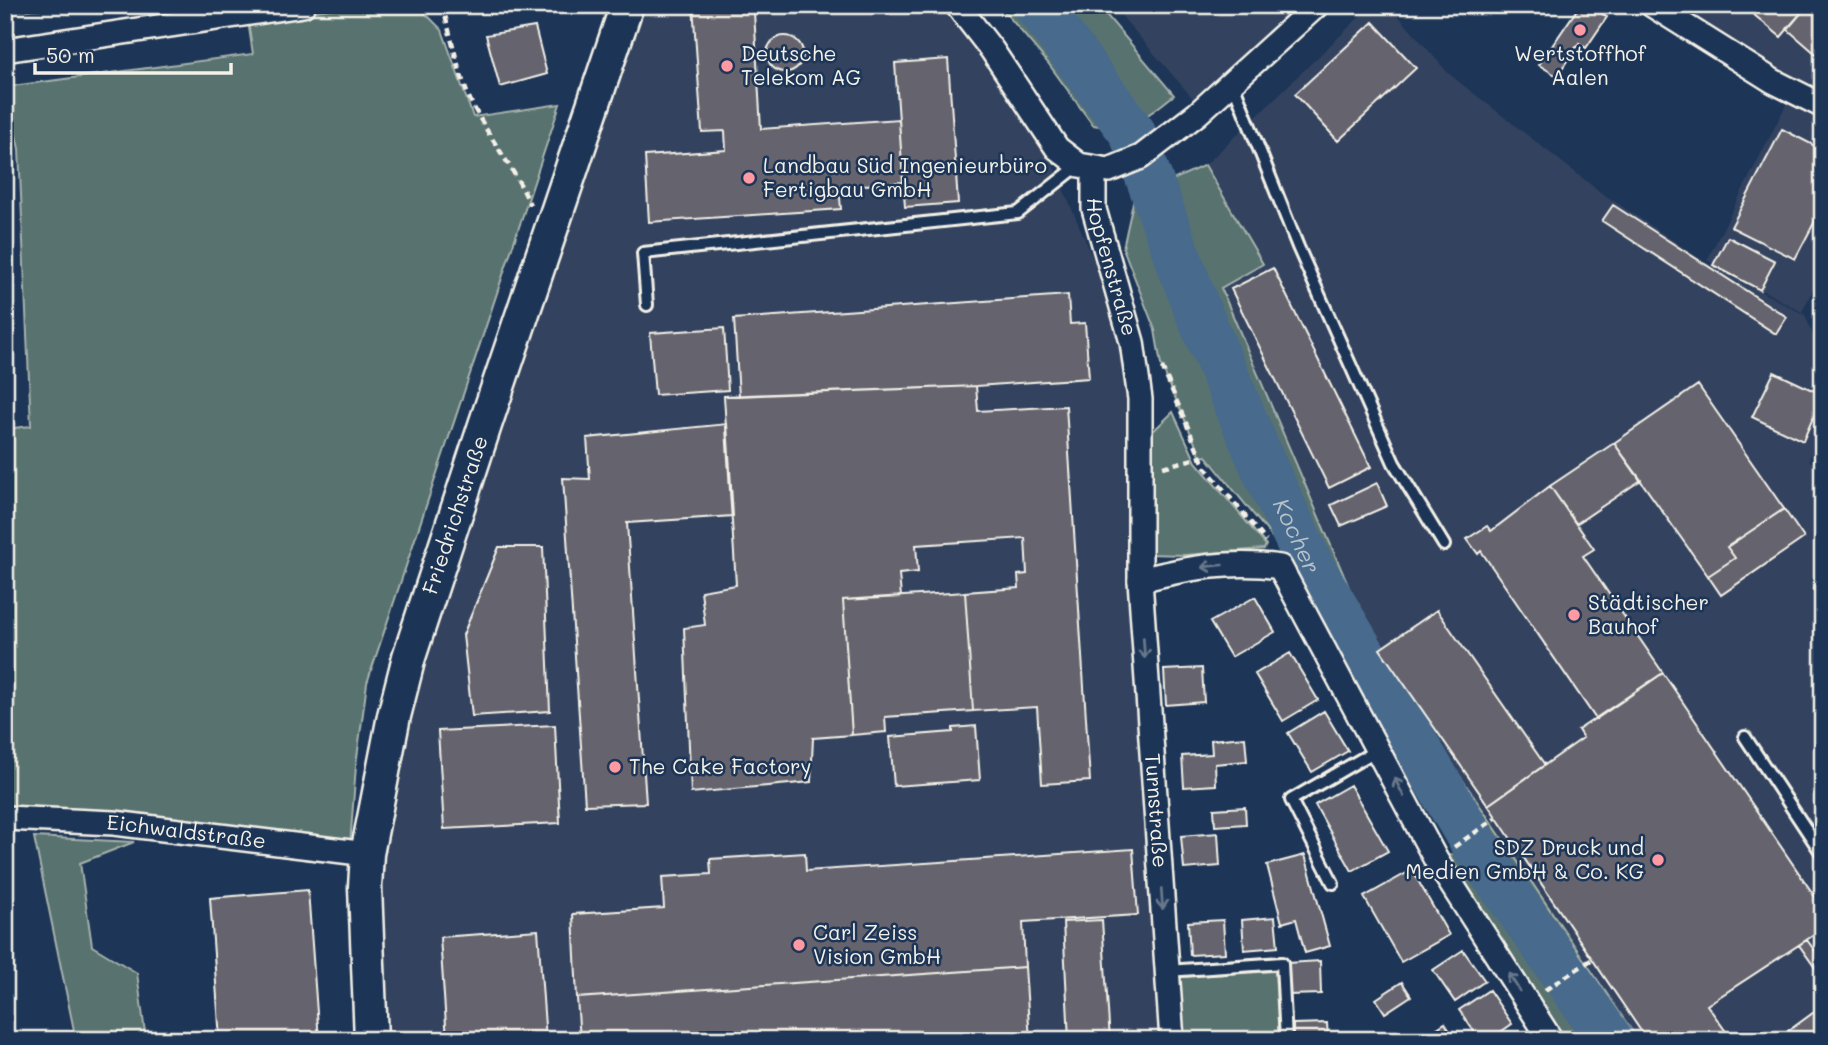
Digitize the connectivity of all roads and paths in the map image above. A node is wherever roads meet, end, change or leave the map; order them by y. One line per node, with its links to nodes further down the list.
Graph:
1 (303, 5): 7 (street)
2 (442, 5): 12 (path)
3 (627, 5): 12 (main road, Friedrichstraße)
4 (957, 5): 11 (street)
5 (1317, 5): 9 (street)
6 (1652, 5): 10 (street)
7 (248, 9): 8 (street)
8 (5, 50)
9 (1232, 81): 11 (street); 17 (lane)
10 (1823, 106)
11 (1087, 167): 13 (lane); 14 (street, Hopfenstraße)
12 (546, 243): 25 (main road, Friedrichstraße)
13 (647, 306)
14 (1132, 342): 15 (path); 16 (street, Hopfenstraße)
15 (1201, 457): 16 (path); 18 (path)
16 (1141, 472): 19 (street, Hopfenstraße)
17 (1444, 545)
18 (1280, 567): 19 (street, one-way to 19); 21 (street)
19 (1140, 580): 29 (street, Turnstraße, one-way to 29)
20 (1745, 737): 26 (lane)
21 (1379, 749): 27 (lane); 34 (street, one-way to 21)
22 (5, 818): 25 (street, Eichwaldstraße)
23 (1496, 818): 24 (path)
24 (1455, 847)
25 (367, 854): 31 (main road, Friedrichstraße)
26 (1823, 855)
27 (1334, 883)
28 (1591, 960): 30 (path)
29 (1167, 971): 32 (street, Turnstraße); 33 (lane)
30 (1534, 997)
31 (371, 1040)
32 (1172, 1040)
33 (1286, 1040)
34 (1551, 1040)

